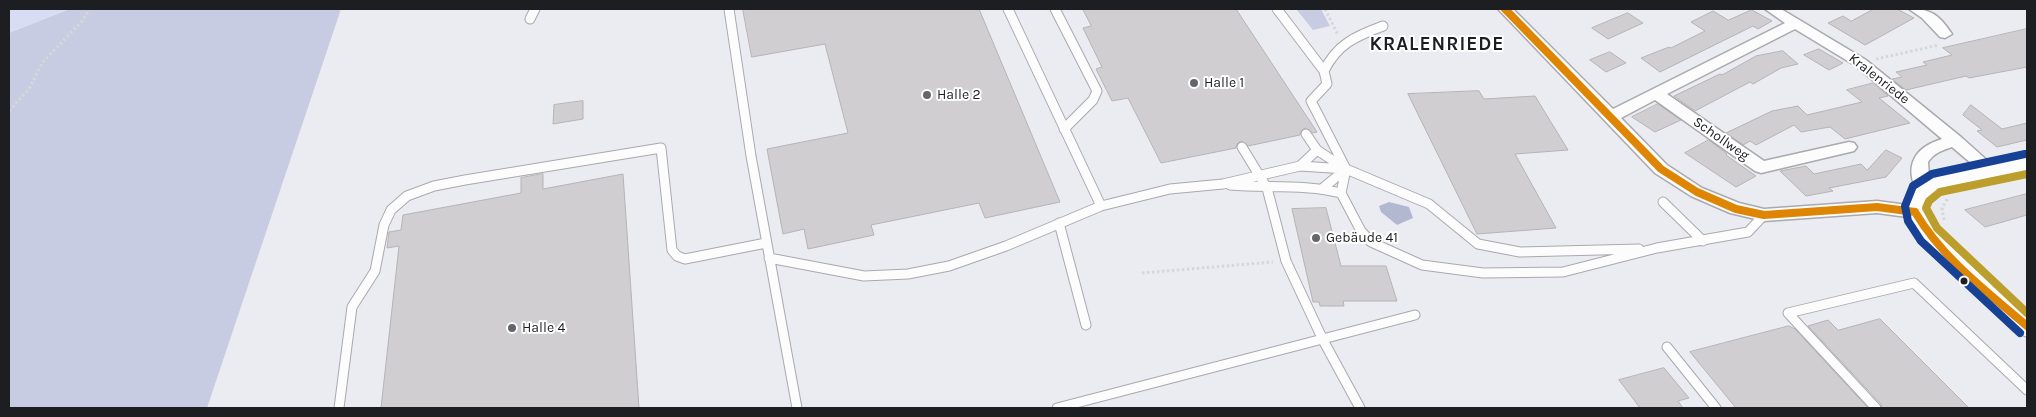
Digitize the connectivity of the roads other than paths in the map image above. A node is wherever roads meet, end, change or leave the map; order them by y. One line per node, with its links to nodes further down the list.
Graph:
1 (535, 9): 9 (lane)
2 (729, 9): 39 (lane)
3 (1008, 9): 16 (lane)
4 (1055, 9): 16 (lane)
5 (1277, 9): 13 (lane)
6 (1504, 9): 15 (street)
7 (1772, 9): 10 (street, Kralenriede)
8 (1916, 9): 12 (street)
9 (530, 19)
10 (1796, 23): 14 (street); 18 (street, Kralenriede)
11 (1383, 26): 13 (lane)
12 (1945, 34)
13 (1324, 71): 24 (lane)
14 (1656, 94): 15 (street); 20 (street, Schollweg)
15 (1610, 116): 36 (street)
16 (1064, 129): 35 (lane)
17 (1306, 134): 21 (lane)
18 (1956, 141): 25 (street, Kralenriede); 33 (street)
19 (1242, 147): 26 (lane)
20 (1849, 147)
21 (1317, 150): 23 (lane); 24 (lane)
22 (2027, 164): 25 (main road)
23 (1300, 166): 24 (lane); 26 (lane)
24 (1346, 169): 27 (lane); 28 (lane); 31 (lane)
25 (1991, 170): 33 (main road)
26 (1259, 175): 29 (lane); 30 (lane)
27 (1364, 178): 28 (lane); 40 (lane)
28 (1344, 180): 32 (lane)
29 (1222, 184): 30 (lane); 35 (lane)
30 (1267, 188): 31 (lane); 45 (lane)
31 (1323, 188): 32 (lane)
32 (1341, 193): 40 (lane)
33 (1920, 201): 36 (street); 44 (main road)
34 (1663, 202): 38 (lane)
35 (1101, 206): 37 (lane)
36 (1764, 215): 38 (lane)
37 (1059, 223): 41 (lane); 43 (lane)
38 (1703, 241): 40 (lane)
39 (766, 243): 41 (lane); 48 (lane)
40 (1657, 248)
41 (769, 258): 49 (lane)
42 (1415, 314): 45 (lane)
43 (1086, 325)
44 (2027, 326)
45 (1323, 340): 50 (lane); 51 (lane)
46 (1667, 347): 52 (lane)
47 (2027, 390): 53 (lane)
48 (339, 408)
49 (797, 408)
50 (1057, 408)
51 (1360, 408)
52 (1716, 408)
53 (1876, 408)

